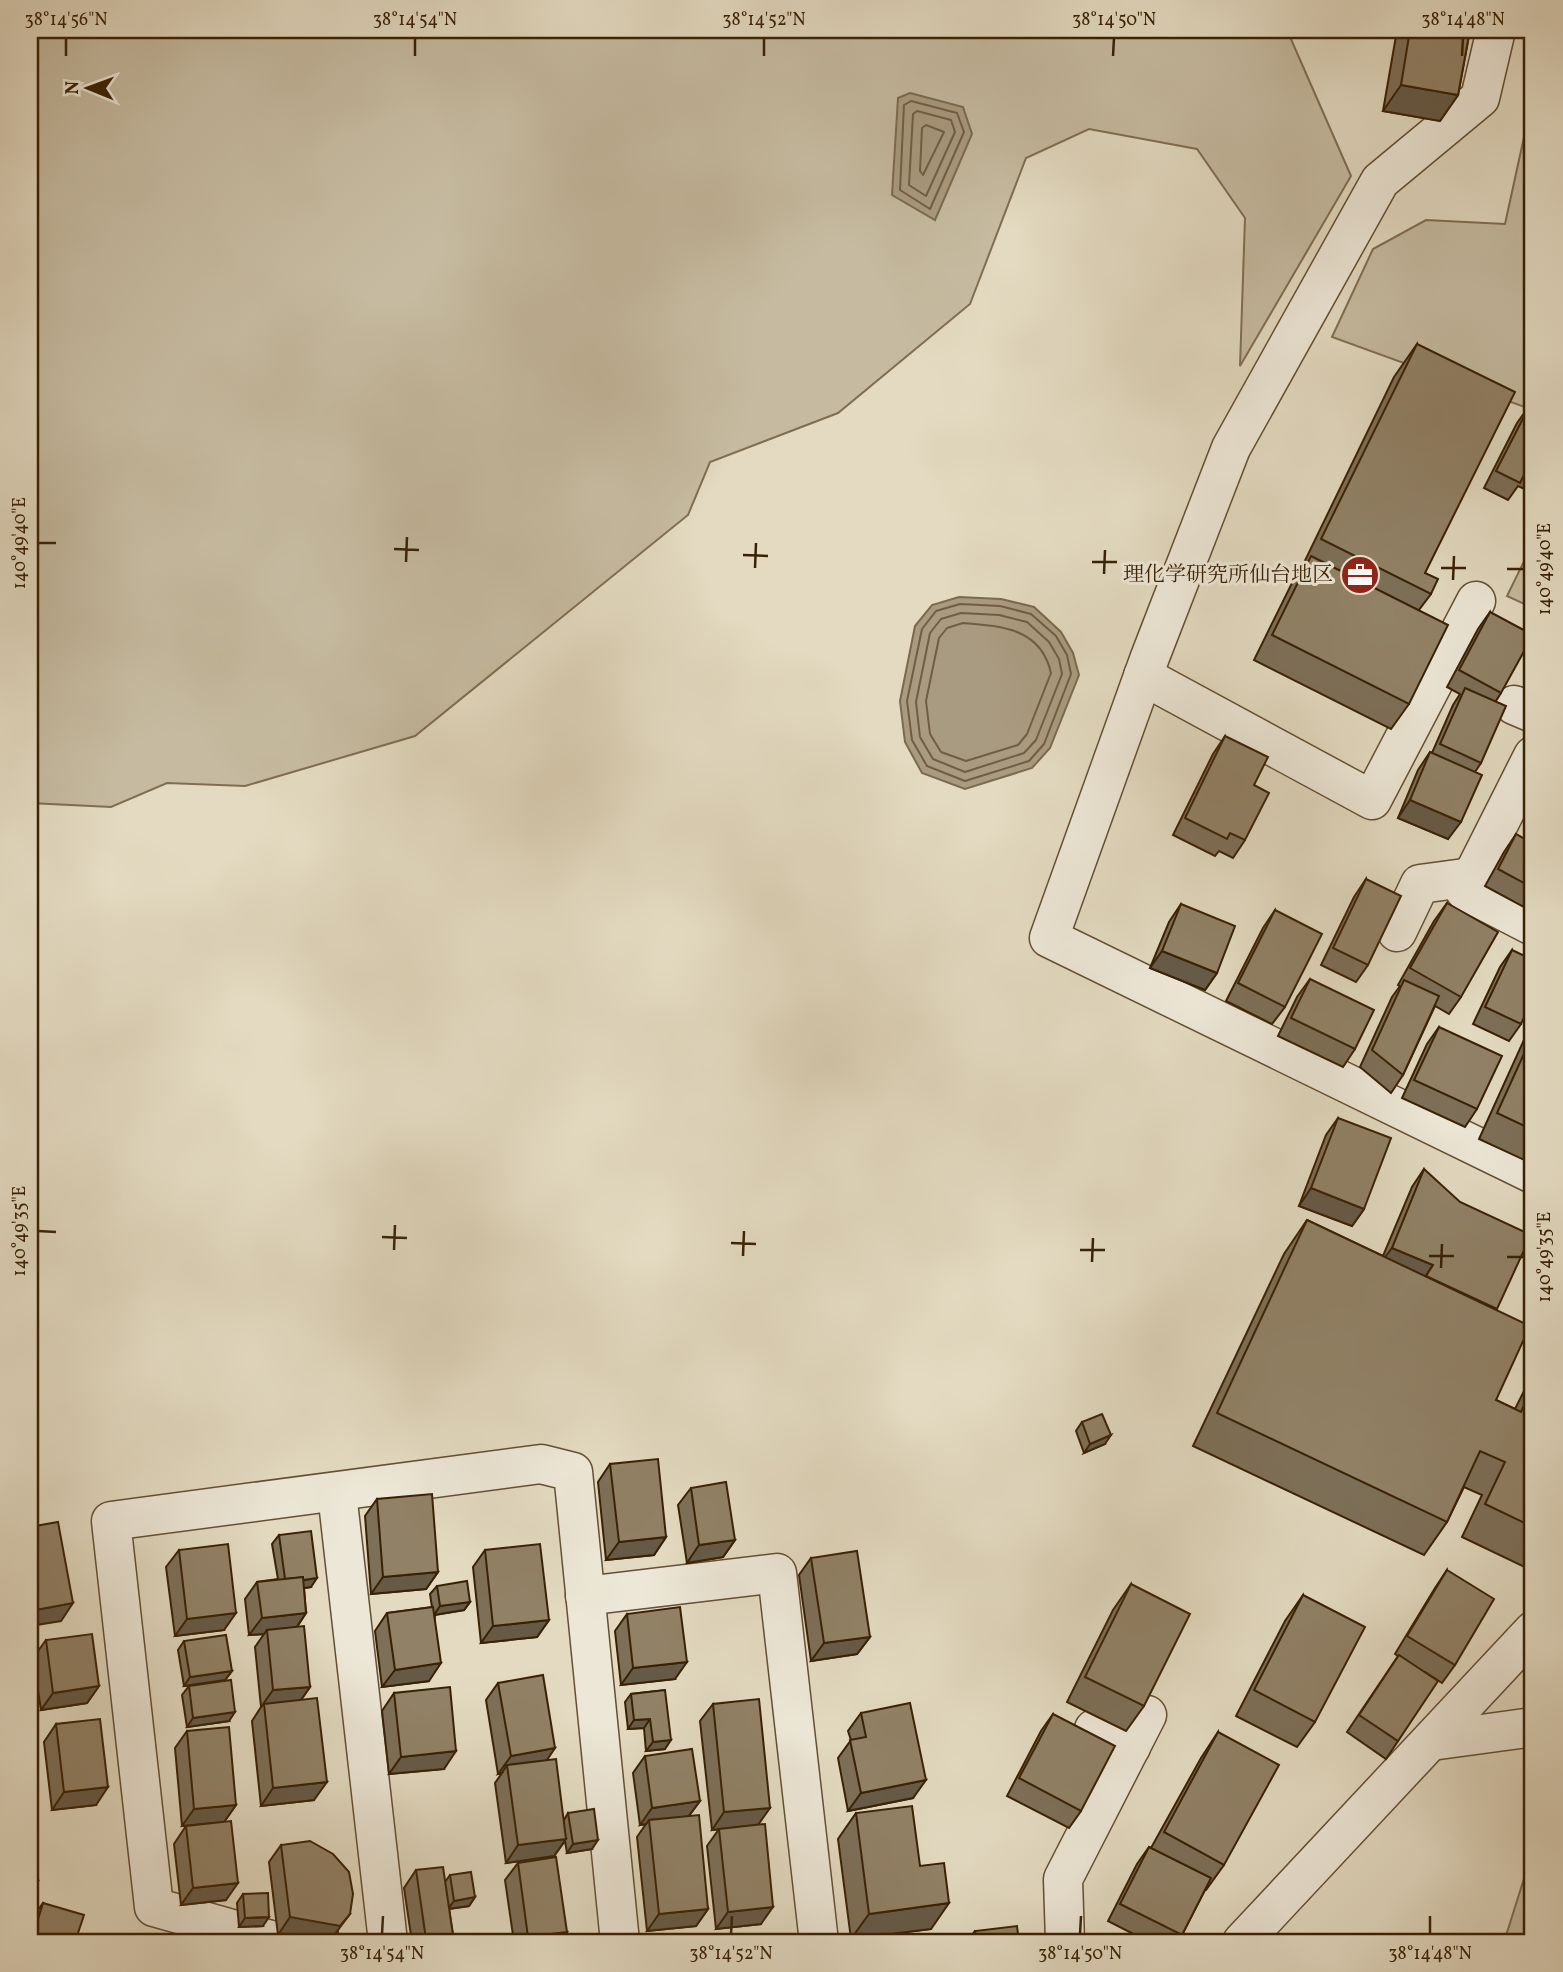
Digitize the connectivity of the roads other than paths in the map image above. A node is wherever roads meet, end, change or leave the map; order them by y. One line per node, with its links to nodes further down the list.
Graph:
1 (1496, 30): 3 (street)
2 (1476, 601): 3 (street)
3 (1143, 676): 8 (street)
4 (1533, 756): 5 (street)
5 (1472, 877): 6 (street); 7 (street)
6 (1533, 926)
7 (1396, 932)
8 (1533, 1174)
9 (337, 1493): 10 (street); 15 (street); 16 (street)
10 (585, 1596): 17 (street); 18 (street)
11 (1533, 1631): 14 (street)
12 (1533, 1727): 14 (street)
13 (1094, 1729): 19 (street)
14 (1431, 1741): 20 (street)
15 (278, 1942)
16 (388, 1942)
17 (620, 1942)
18 (819, 1942)
19 (1065, 1942)
20 (1242, 1942)

